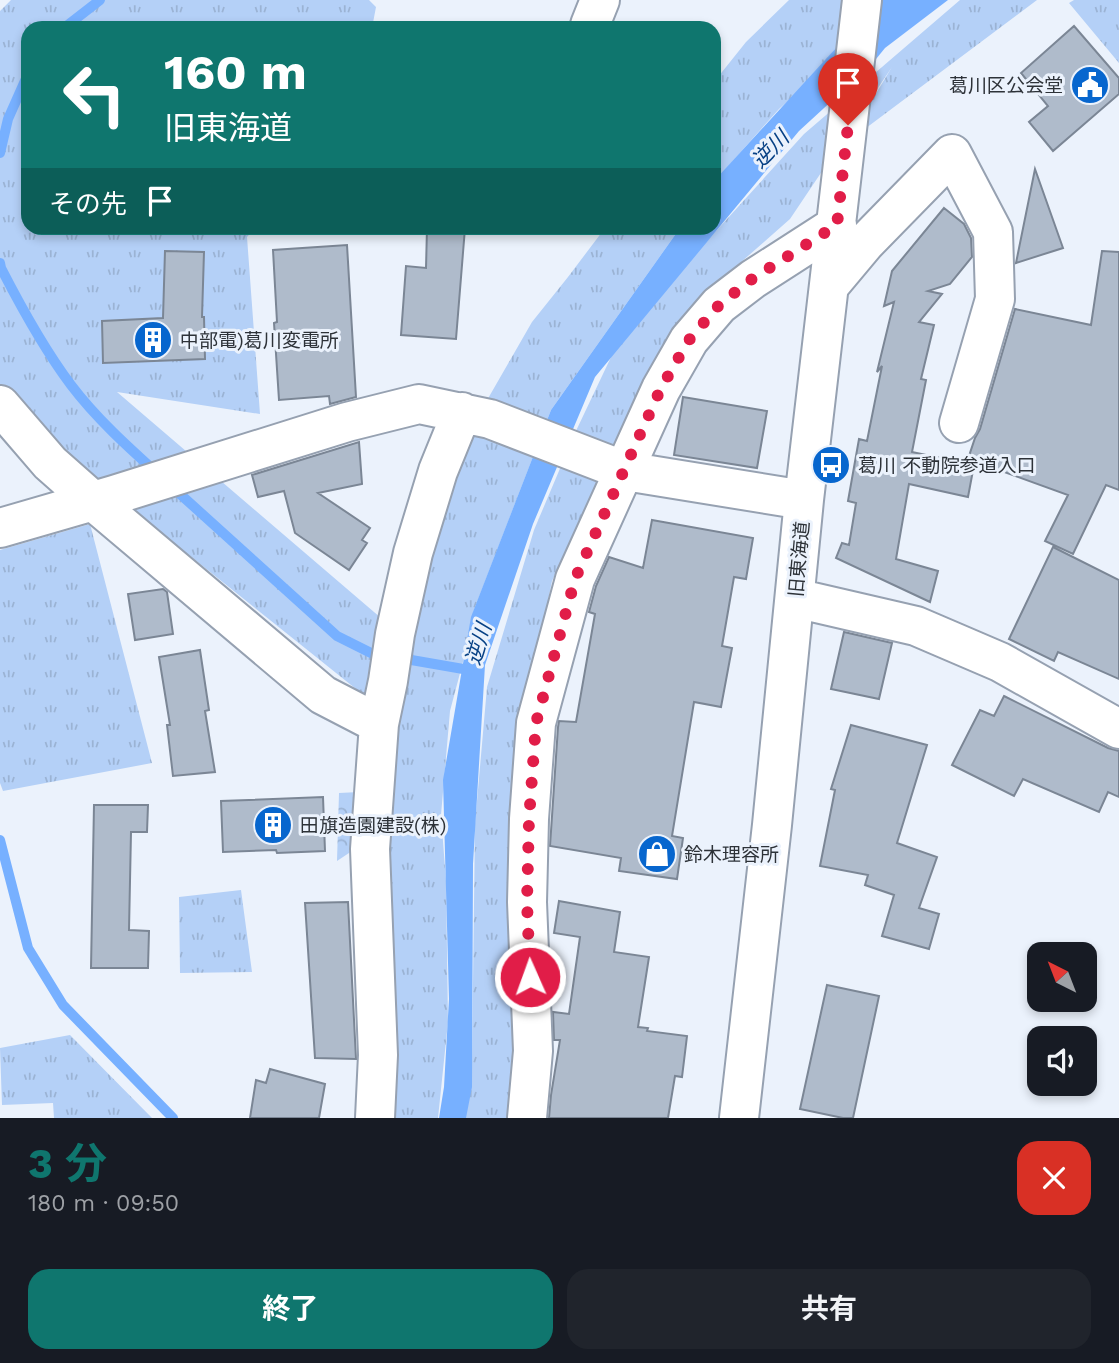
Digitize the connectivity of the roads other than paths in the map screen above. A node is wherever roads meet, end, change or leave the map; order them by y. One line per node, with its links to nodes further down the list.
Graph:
1 (862, 0): 2 (street, 旧東海道)
2 (837, 225): 3 (street, 旧東海道); 7 (street)
3 (830, 286): 6 (street); 8 (street, 旧東海道)
4 (0, 405): 9 (street)
5 (476, 415): 7 (street); 9 (street); 12 (street)
6 (959, 423)
7 (615, 467): 8 (street); 15 (street)
8 (804, 500): 11 (street, 旧東海道)
9 (93, 501): 10 (street); 12 (street)
10 (0, 528)
11 (795, 598): 13 (street); 16 (street, 旧東海道)
12 (379, 724): 14 (street)
13 (1119, 729)
14 (375, 1118)
15 (527, 1118)
16 (739, 1118)

